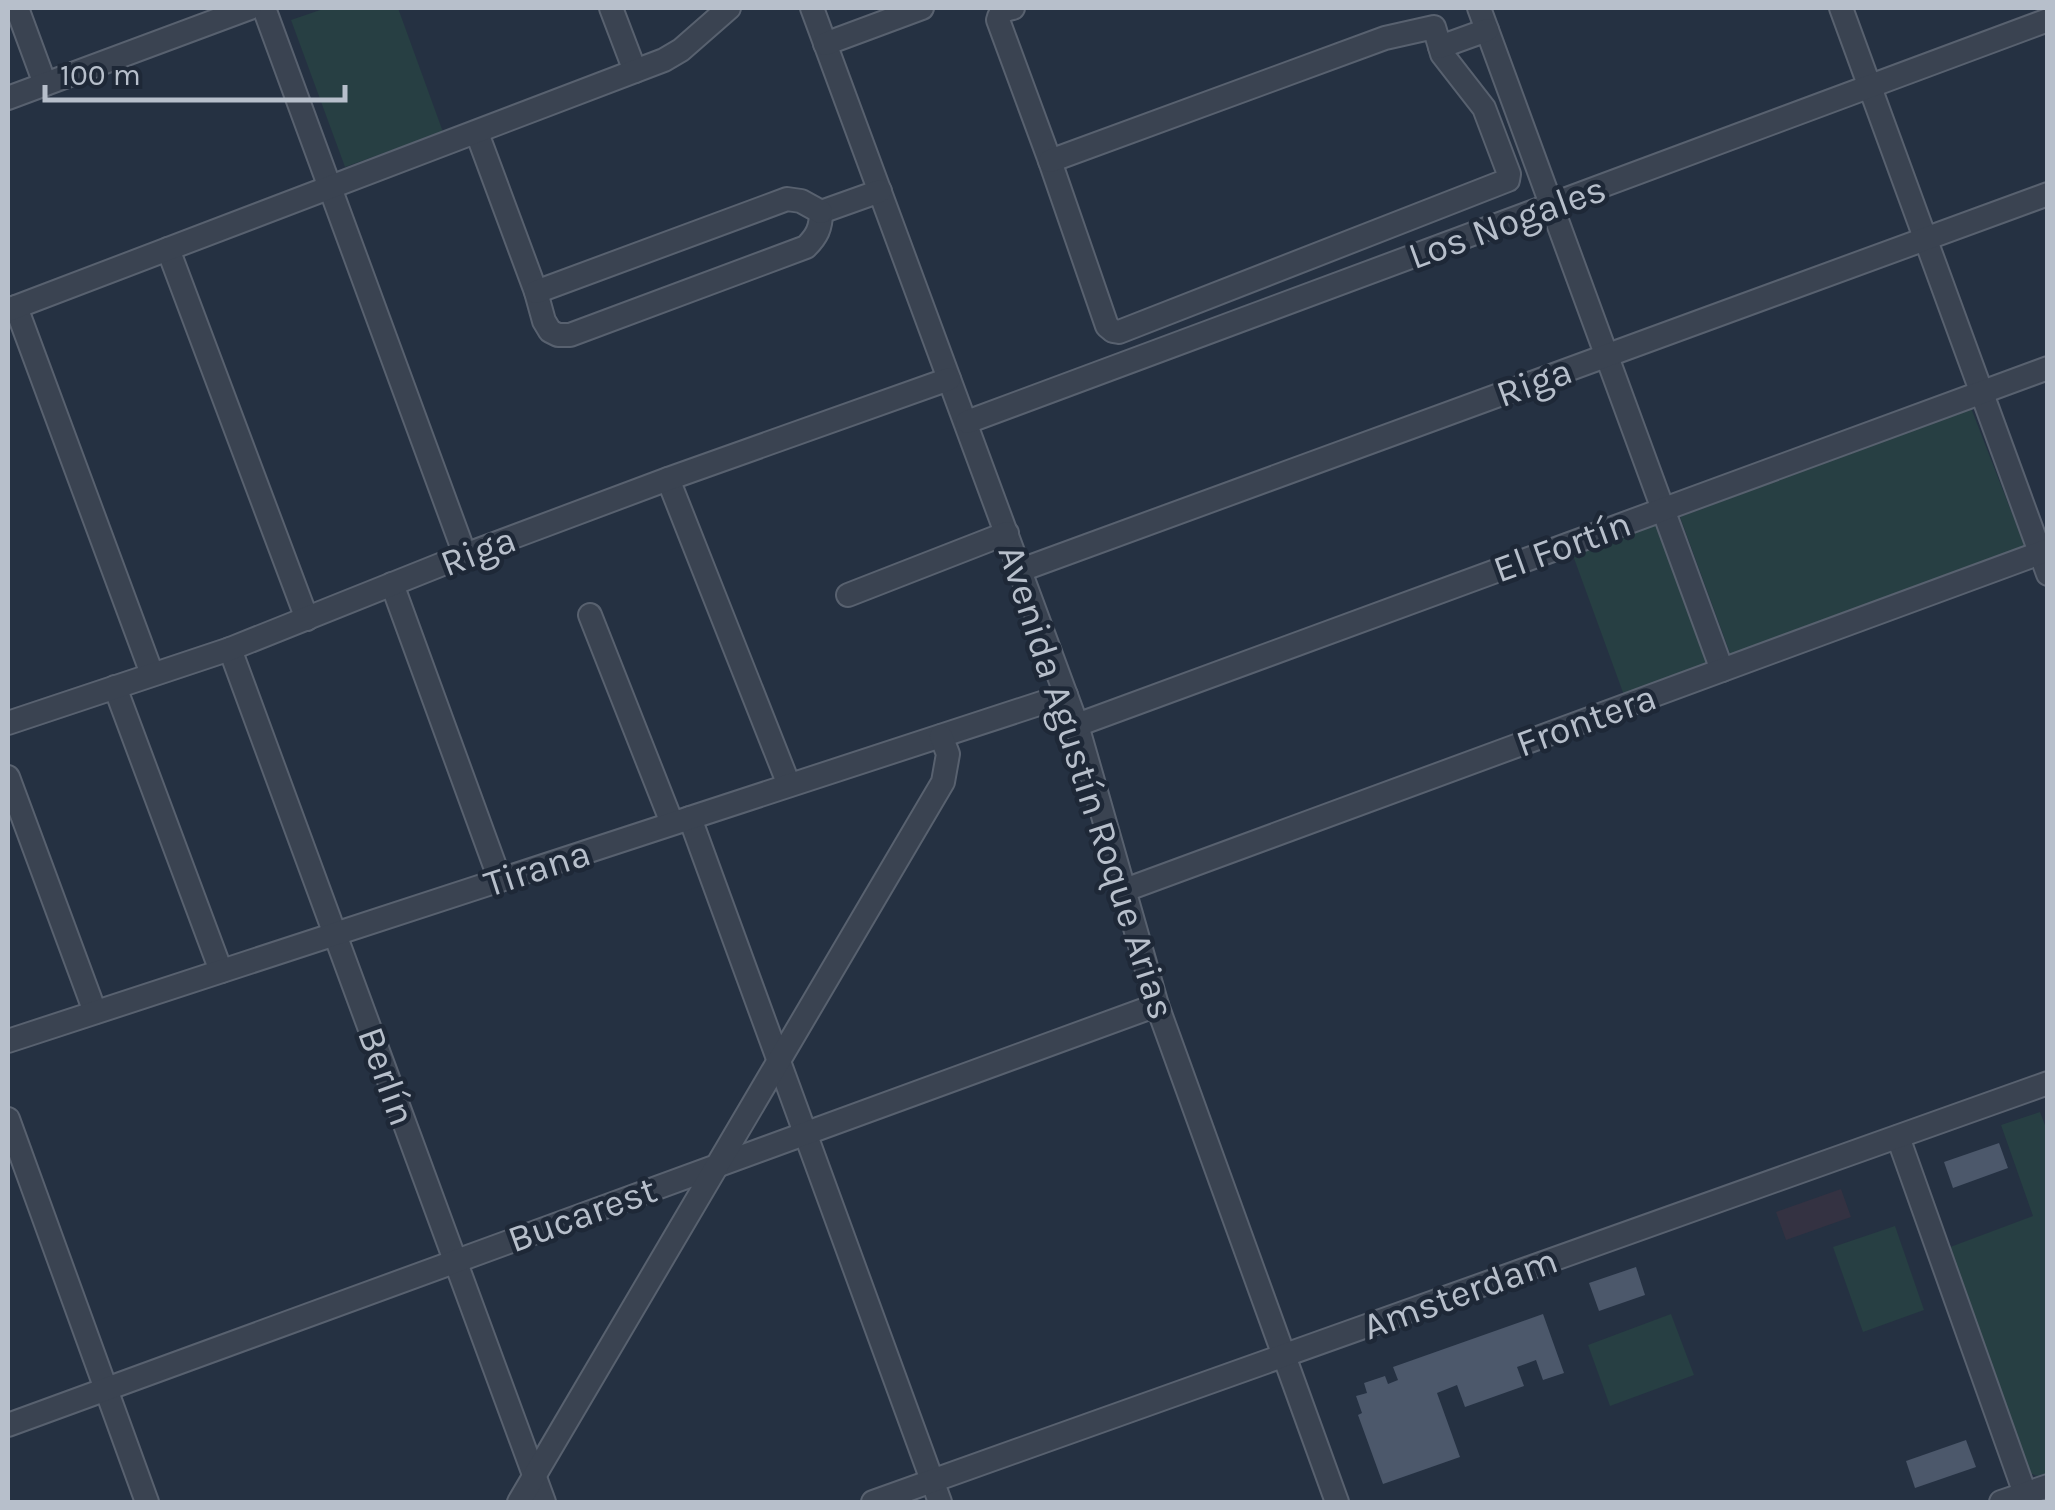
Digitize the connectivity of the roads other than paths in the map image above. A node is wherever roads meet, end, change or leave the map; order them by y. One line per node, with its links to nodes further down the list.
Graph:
1 (17, 8): 16 (street)
2 (250, 8): 10 (street)
3 (264, 8): 21 (street)
4 (611, 8): 15 (street)
5 (728, 8): 15 (street)
6 (812, 8): 14 (street, Avenida Agustín Roque Arias)
7 (922, 8): 14 (street)
8 (1841, 8): 17 (street)
9 (1006, 11): 20 (street)
10 (213, 14): 16 (street)
11 (1483, 19): 13 (street); 24 (street)
12 (2048, 20): 17 (street, Los Nogales)
13 (1437, 27): 20 (street); 20 (street)
14 (825, 44): 22 (street, Avenida Agustín Roque Arias)
15 (635, 71): 19 (street)
16 (45, 84): 18 (street)
17 (1870, 86): 24 (street, Los Nogales); 26 (street)
18 (8, 98)
19 (477, 132): 21 (street); 28 (street)
20 (1050, 161)
21 (330, 186): 27 (street); 38 (street)
22 (880, 191): 25 (street); 32 (street, Avenida Agustín Roque Arias)
23 (2048, 194): 26 (street, Riga)
24 (1553, 205): 30 (street); 34 (street, Los Nogales)
25 (821, 212): 28 (street); 28 (street)
26 (1926, 239): 30 (street, Riga); 33 (street)
27 (168, 248): 29 (street); 44 (street)
28 (536, 292)
29 (12, 309): 47 (street)
30 (1607, 356): 36 (street); 40 (street, Riga)
31 (2048, 368): 33 (street, El Fortín)
32 (949, 378): 34 (street, Avenida Agustín Roque Arias); 35 (street, Riga)
33 (1981, 392): 36 (street, El Fortín); 39 (street)
34 (966, 422): 37 (street, Avenida Agustín Roque Arias)
35 (668, 479): 38 (street, Riga); 54 (street)
36 (1663, 509): 46 (street); 51 (street, El Fortín)
37 (1007, 533): 40 (street, Avenida Agustín Roque Arias); 42 (street)
38 (465, 555): 41 (street, Riga)
39 (2045, 559): 46 (street, Frontera)
40 (1021, 570): 49 (street, Avenida Agustín Roque Arias)
41 (392, 584): 44 (street, Riga); 56 (street)
42 (848, 595)
43 (590, 615): 55 (street)
44 (308, 620): 45 (street, Riga)
45 (230, 649): 47 (street, Riga); 58 (street, Berlín)
46 (1722, 670): 57 (street, Frontera)
47 (152, 674): 48 (street, Riga)
48 (115, 686): 50 (street, Riga); 59 (street)
49 (1066, 695): 51 (street, Avenida Agustín Roque Arias); 52 (street, Tirana)
50 (8, 723)
51 (1077, 725): 57 (street, Avenida Agustín Roque Arias)
52 (942, 736): 54 (street, Tirana); 63 (street)
53 (8, 777): 61 (street)
54 (788, 785): 55 (street, Tirana)
55 (681, 821): 56 (street, Tirana); 63 (street)
56 (500, 880): 58 (street, Tirana)
57 (1125, 890): 60 (street, Avenida Agustín Roque Arias)
58 (335, 934): 59 (street, Tirana); 69 (street, Berlín)
59 (221, 971): 61 (street, Tirana)
60 (1157, 1005): 66 (street, Bucarest); 70 (street, Avenida Agustín Roque Arias)
61 (94, 1012): 62 (street, Tirana)
62 (8, 1041)
63 (778, 1061): 66 (street); 68 (street)
64 (2048, 1083): 67 (street, Amsterdam)
65 (8, 1119): 71 (street)
66 (805, 1133): 68 (street, Bucarest); 75 (street)
67 (1898, 1137): 70 (street, Amsterdam); 76 (street)
68 (718, 1165): 69 (street, Bucarest); 73 (street)
69 (455, 1260): 71 (street, Bucarest); 73 (street, Berlín)
70 (1284, 1356): 75 (street, Amsterdam); 81 (street, Avenida Agustín Roque Arias)
71 (106, 1388): 72 (street, Bucarest); 77 (street)
72 (8, 1425)
73 (534, 1477): 78 (street); 79 (street, Berlín)
74 (2048, 1486): 76 (street)
75 (936, 1492): 80 (street, Amsterdam)
76 (2026, 1498): 82 (street)
77 (147, 1502)
78 (520, 1502)
79 (544, 1502)
80 (873, 1502)
81 (1336, 1502)
82 (2001, 1502)

